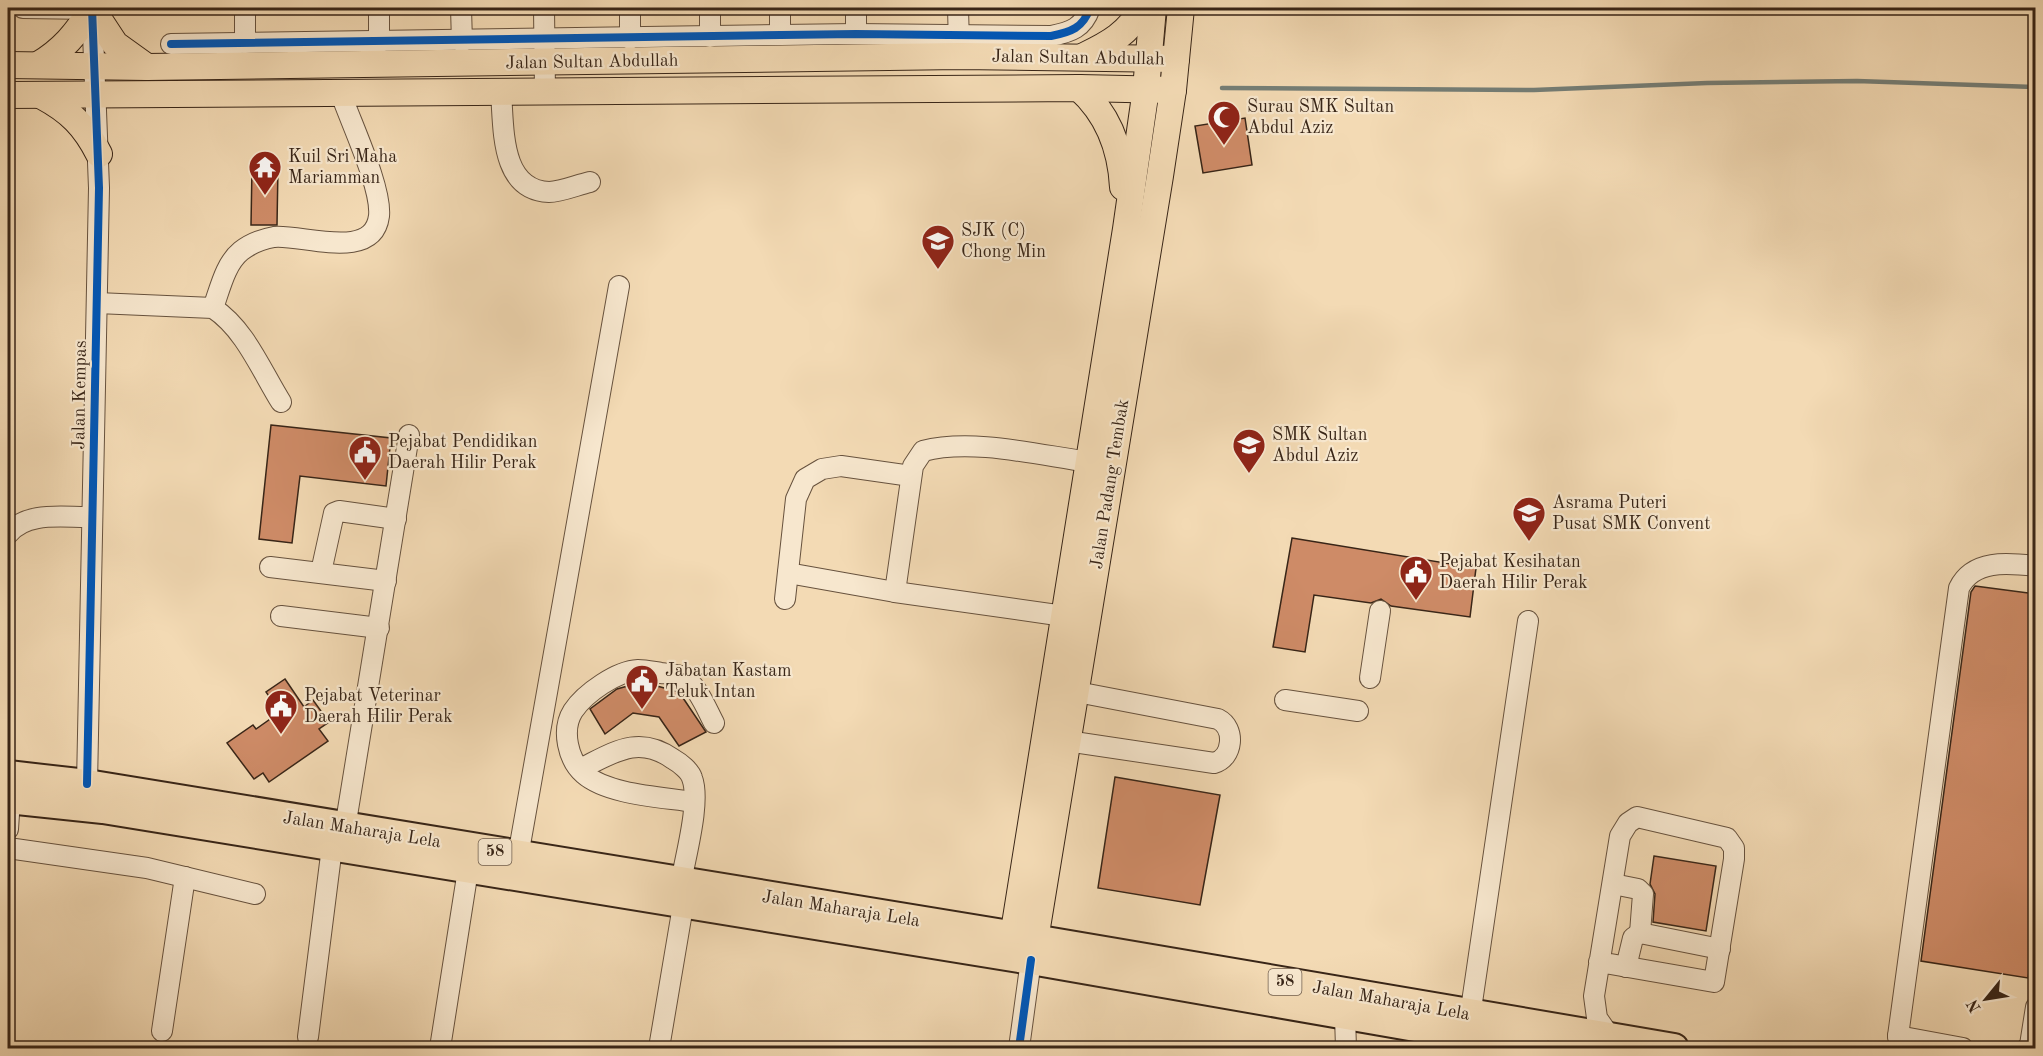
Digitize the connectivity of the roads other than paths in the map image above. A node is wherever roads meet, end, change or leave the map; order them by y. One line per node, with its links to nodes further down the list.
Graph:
1 (23, 8): 2 (street)
2 (92, 8): 30 (main road); 31 (street, Jalan Kempas); 32 (main road)
3 (245, 8): 21 (street)
4 (379, 8): 22 (street)
5 (461, 8): 20 (street)
6 (544, 8): 25 (street)
7 (630, 8): 19 (street)
8 (710, 8): 18 (street)
9 (780, 8): 17 (street)
10 (856, 8): 16 (street)
11 (958, 8): 24 (street)
12 (1090, 8): 24 (street)
13 (1142, 8): 26 (main road)
14 (1154, 8): 27 (main road, Jalan Padang Tembak)
15 (1181, 8): 28 (main road, Jalan Padang Tembak)
16 (856, 34): 17 (street); 24 (street)
17 (780, 35): 18 (street)
18 (710, 37): 19 (street)
19 (630, 39): 25 (street)
20 (462, 42): 22 (street); 25 (street)
21 (245, 43): 22 (street); 23 (street)
22 (379, 43)
23 (171, 44)
24 (959, 45): 25 (main road, Jalan Sultan Abdullah); 26 (main road, Jalan Sultan Abdullah); 36 (main road)
25 (544, 52): 32 (main road, Jalan Sultan Abdullah); 38 (street)
26 (1081, 57): 27 (main road, Jalan Sultan Abdullah)
27 (1149, 58): 28 (main road, Jalan Sultan Abdullah); 34 (main road, Jalan Padang Tembak)
28 (1176, 59): 35 (main road, Jalan Padang Tembak)
29 (8, 65): 30 (main road, Jalan Sultan Abdullah)
30 (38, 65): 31 (main road, Jalan Sultan Abdullah)
31 (94, 66): 32 (main road, Jalan Sultan Abdullah); 42 (street, Jalan Kempas)
32 (147, 67)
33 (1078, 88): 34 (main road, Jalan Sultan Abdullah); 36 (main road, Jalan Sultan Abdullah); 45 (main road)
34 (1146, 89): 35 (main road, Jalan Sultan Abdullah); 45 (main road, Jalan Padang Tembak)
35 (1173, 90): 69 (main road, Jalan Padang Tembak)
36 (914, 91): 38 (main road, Jalan Sultan Abdullah)
37 (501, 93): 38 (main road, Jalan Sultan Abdullah); 39 (main road, Jalan Sultan Abdullah); 44 (street)
38 (545, 93)
39 (342, 94): 42 (main road, Jalan Sultan Abdullah); 48 (street)
40 (8, 96): 41 (main road, Jalan Sultan Abdullah)
41 (41, 96): 42 (main road, Jalan Sultan Abdullah); 43 (main road)
42 (96, 96): 43 (street, Jalan Kempas)
43 (99, 154): 47 (street, Jalan Kempas)
44 (590, 182)
45 (1126, 230): 51 (main road, Jalan Padang Tembak)
46 (619, 286): 81 (street)
47 (97, 303): 48 (street); 53 (street, Jalan Kempas)
48 (213, 308): 49 (street)
49 (280, 402)
50 (409, 435): 54 (street)
51 (1089, 462): 52 (street); 65 (main road, Jalan Padang Tembak)
52 (911, 476): 59 (street); 61 (street)
53 (92, 517): 55 (street); 75 (street, Jalan Kempas)
54 (396, 519): 58 (street); 60 (street)
55 (8, 534)
56 (270, 567): 58 (street)
57 (2036, 567): 100 (street)
58 (321, 572): 60 (street)
59 (788, 573): 61 (street); 62 (street)
60 (386, 581): 67 (street)
61 (896, 592): 65 (street)
62 (785, 599)
63 (1380, 611): 68 (street)
64 (281, 616): 67 (street)
65 (1064, 616): 88 (main road, Jalan Padang Tembak)
66 (1528, 621): 95 (street)
67 (379, 628): 79 (street)
68 (1370, 678)
69 (1077, 692): 73 (main road, Jalan Padang Tembak); 73 (street)
70 (1285, 700): 71 (street)
71 (1358, 711)
72 (714, 723): 74 (street)
73 (1067, 741): 88 (main road, Jalan Padang Tembak)
74 (580, 769): 77 (street); 77 (street)
75 (87, 784): 76 (highway, Jalan Maharaja Lela / 58); 79 (highway, Jalan Maharaja Lela / 58)
76 (8, 791): 78 (street); 79 (highway, Jalan Maharaja Lela / 58)
77 (694, 802): 86 (street)
78 (8, 829)
79 (338, 838): 81 (highway, Jalan Maharaja Lela / 58); 82 (highway, Jalan Maharaja Lela / 58); 98 (street)
80 (8, 848): 83 (street)
81 (518, 856): 86 (highway, Jalan Maharaja Lela / 58)
82 (468, 870): 86 (highway, Jalan Maharaja Lela / 58); 101 (street)
83 (185, 877): 85 (street); 97 (street)
84 (1612, 884): 87 (street); 89 (street); 90 (street)
85 (255, 894)
86 (682, 894): 88 (highway, Jalan Maharaja Lela / 58); 102 (street)
87 (1640, 933): 89 (street); 91 (street)
88 (1022, 948): 94 (highway, Jalan Maharaja Lela / 58); 95 (highway, Jalan Maharaja Lela / 58); 103 (street)
89 (1720, 949): 91 (street)
90 (1599, 963): 91 (street); 92 (street)
91 (1626, 967)
92 (1594, 996): 96 (street); 99 (street)
93 (2036, 1007): 108 (street)
94 (1345, 1016): 104 (street); 105 (highway, Jalan Maharaja Lela / 58)
95 (1470, 1016): 96 (highway, Jalan Maharaja Lela / 58)
96 (1558, 1030): 99 (highway, Jalan Maharaja Lela / 58)
97 (162, 1031)
98 (308, 1037)
99 (1611, 1038): 106 (highway, Jalan Maharaja Lela / 58)
100 (1894, 1044): 107 (street)
101 (440, 1048)
102 (659, 1048)
103 (1019, 1048)
104 (1346, 1048)
105 (1536, 1048)
106 (1674, 1048)
107 (1963, 1048)
108 (2027, 1048)

